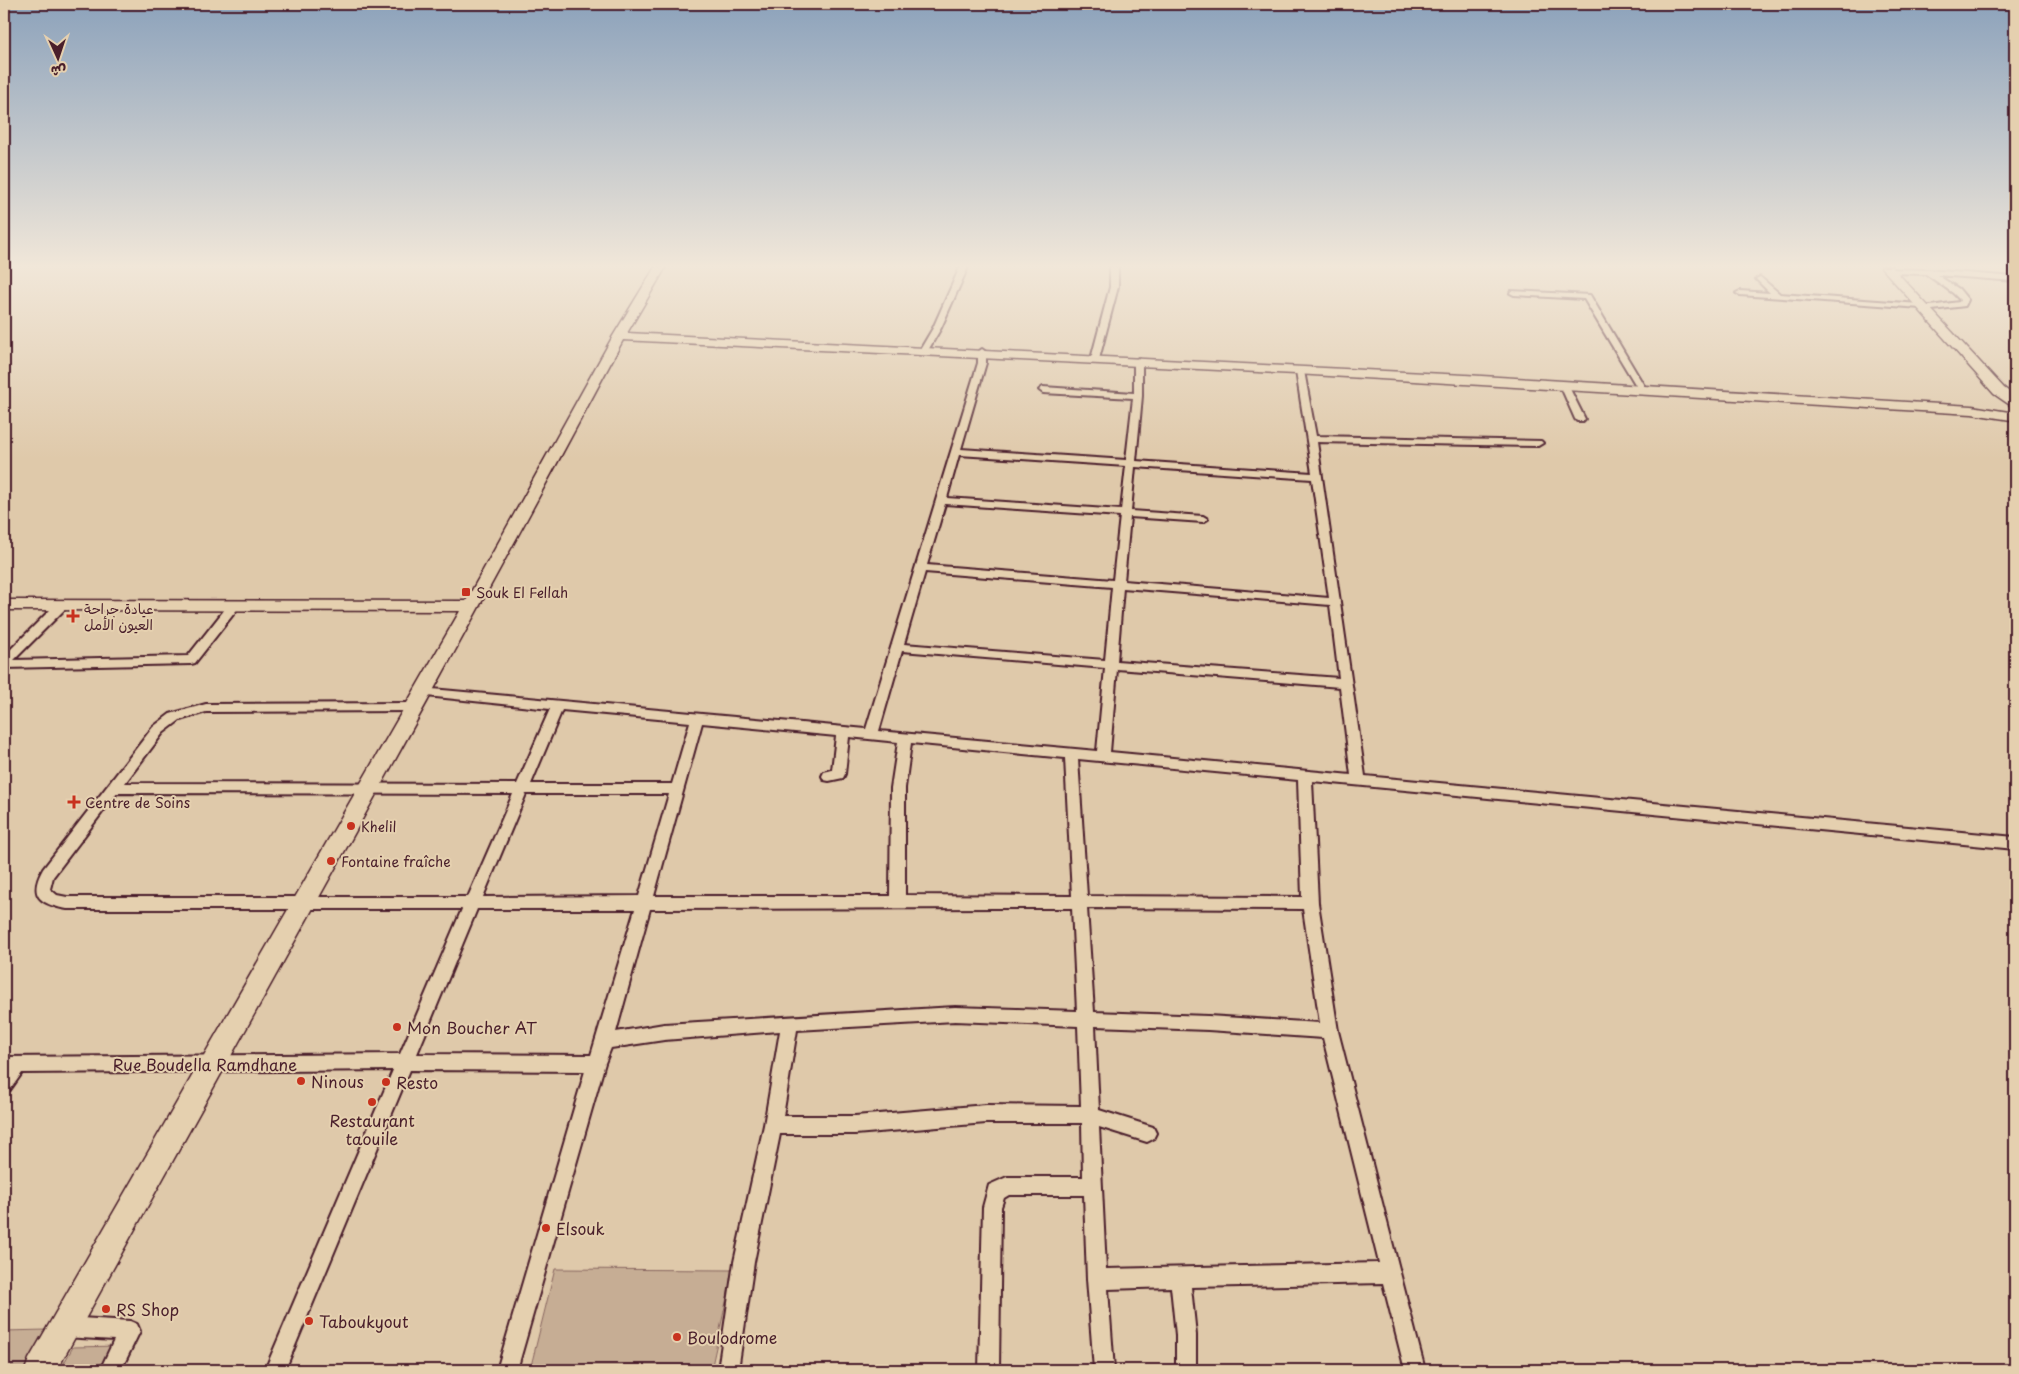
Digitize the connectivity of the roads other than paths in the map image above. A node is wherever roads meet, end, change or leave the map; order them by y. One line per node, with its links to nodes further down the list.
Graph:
1 (623, 331): 6 (main road)
2 (935, 331): 7 (street)
3 (1102, 331): 9 (street)
4 (1607, 331): 13 (street)
5 (1944, 331): 16 (main road)
6 (620, 336): 7 (main road); 31 (main road)
7 (924, 350): 8 (main road)
8 (982, 352): 9 (main road); 20 (street)
9 (1095, 359): 10 (main road)
10 (1138, 361): 11 (main road); 15 (street)
11 (1300, 371): 12 (main road); 18 (street)
12 (1564, 385): 13 (main road); 17 (street)
13 (1642, 389): 16 (main road)
14 (1043, 390): 15 (street)
15 (1138, 396): 21 (street)
16 (2011, 411)
17 (1580, 419)
18 (1311, 439): 19 (street); 22 (street)
19 (1538, 443)
20 (957, 452): 21 (street); 23 (street)
21 (1131, 463): 22 (street); 24 (street)
22 (1316, 476): 28 (street)
23 (941, 501): 24 (street); 26 (street)
24 (1126, 515): 25 (street); 27 (street)
25 (1204, 519)
26 (920, 568): 27 (street); 33 (street)
27 (1118, 583): 28 (street); 35 (street)
28 (1334, 602): 36 (street)
29 (4, 605): 30 (main road)
30 (62, 605): 32 (main road); 34 (street)
31 (471, 606): 32 (main road); 37 (main road)
32 (233, 607): 34 (street)
33 (897, 647): 35 (street); 41 (street)
34 (4, 663)
35 (1111, 664): 36 (street); 44 (street)
36 (1346, 684): 47 (street)
37 (417, 700): 38 (street); 48 (main road); 49 (street)
38 (558, 706): 39 (street); 50 (street)
39 (697, 718): 40 (street); 51 (street)
40 (843, 732): 41 (street); 45 (street)
41 (871, 735): 42 (street)
42 (905, 738): 43 (street); 54 (street)
43 (1071, 754): 44 (street); 55 (street)
44 (1103, 757): 46 (street)
45 (829, 776)
46 (1305, 776): 47 (street); 56 (street)
47 (1359, 781): 52 (street)
48 (368, 787): 49 (street); 50 (street); 57 (main road)
49 (114, 788): 57 (street)
50 (522, 788): 51 (street); 58 (street)
51 (676, 789): 53 (street)
52 (2015, 843)
53 (644, 901): 54 (street); 58 (street); 62 (street)
54 (898, 901): 55 (street)
55 (1078, 901): 56 (street); 59 (street)
56 (1310, 903): 61 (street)
57 (302, 904): 58 (street); 66 (main road)
58 (472, 904): 63 (street)
59 (1086, 1019): 60 (street); 61 (street); 68 (street)
60 (790, 1023): 62 (street); 69 (street)
61 (1330, 1031): 72 (street)
62 (605, 1042): 64 (street)
63 (405, 1062): 64 (street, Rue Boudella Ramdhane); 66 (street, Rue Boudella Ramdhane); 78 (street)
64 (596, 1063): 79 (street)
65 (11, 1065): 66 (street, Rue Boudella Ramdhane); 67 (street)
66 (212, 1065): 75 (main road)
67 (4, 1084)
68 (1090, 1115): 69 (street); 70 (street); 71 (street)
69 (773, 1125): 80 (street)
70 (1147, 1133)
71 (1093, 1186): 74 (street); 81 (street)
72 (1391, 1273): 73 (street); 84 (street)
73 (1180, 1278): 74 (street); 83 (street)
74 (1097, 1280): 82 (street)
75 (64, 1327): 76 (main road); 77 (street)
76 (40, 1370)
77 (110, 1370)
78 (275, 1370)
79 (507, 1370)
80 (728, 1370)
81 (989, 1370)
82 (1104, 1370)
83 (1186, 1370)
84 (1415, 1370)

